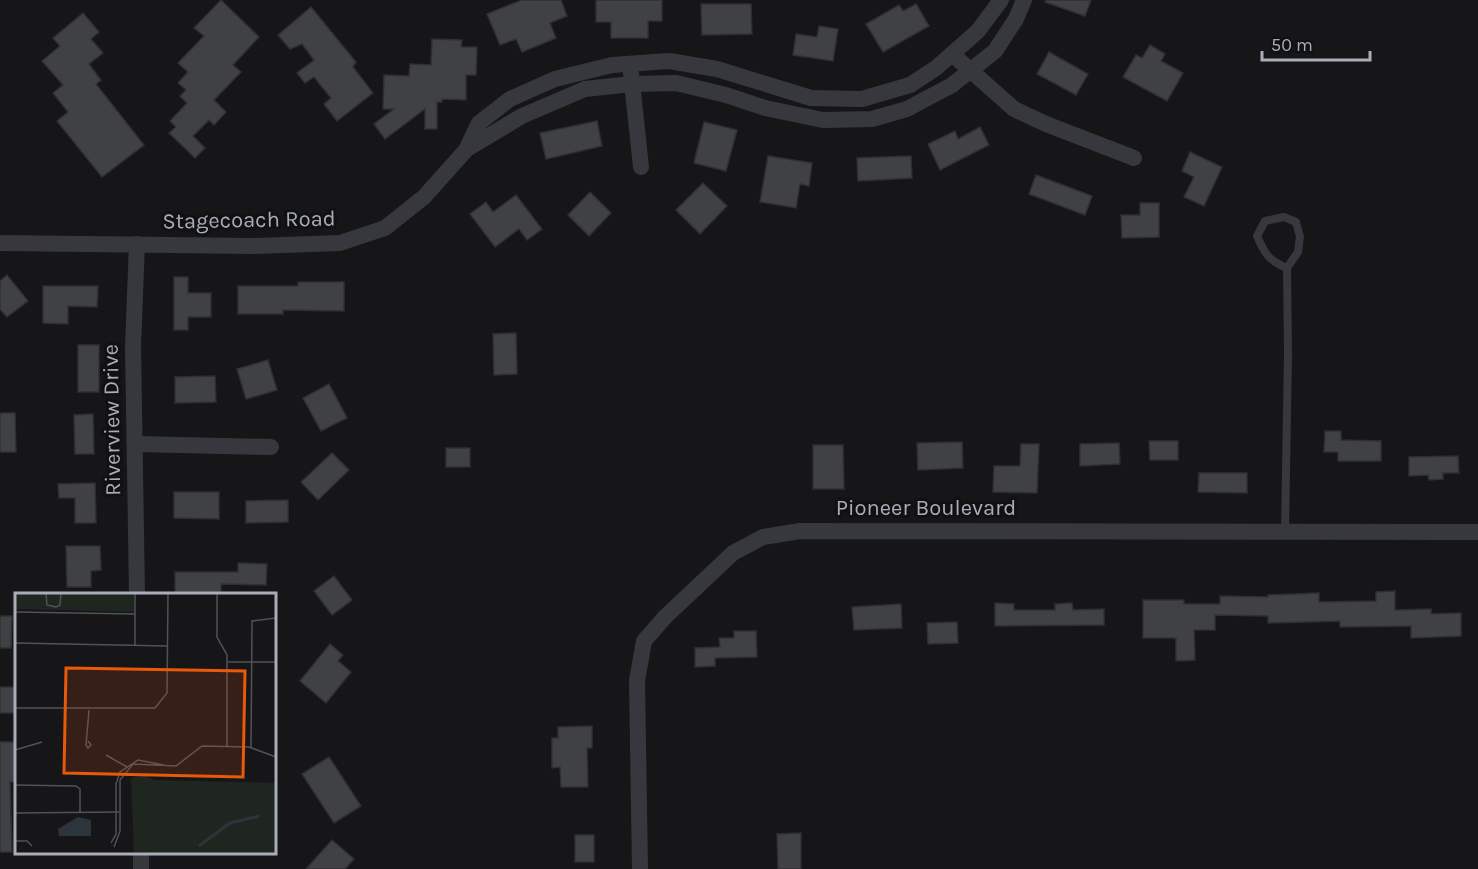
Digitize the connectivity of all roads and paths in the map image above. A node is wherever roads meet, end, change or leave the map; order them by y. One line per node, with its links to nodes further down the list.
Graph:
1 (1001, 0): 3 (street, Stagecoach Road)
2 (1024, 0): 5 (street, Stagecoach Road)
3 (952, 54): 4 (street, Stagecoach Road); 5 (street)
4 (630, 64): 6 (street); 7 (street, Stagecoach Road)
5 (970, 70): 6 (street, Stagecoach Road); 8 (street)
6 (632, 84): 7 (street, Stagecoach Road); 9 (street)
7 (466, 150): 11 (street, Stagecoach Road)
8 (1134, 158)
9 (641, 167)
10 (0, 243): 11 (street, Stagecoach Road)
11 (137, 244): 13 (street, Riverview Drive)
12 (1287, 268): 12 (lane); 15 (lane)
13 (135, 444): 14 (street); 17 (street, Riverview Drive)
14 (271, 447)
15 (1285, 531): 16 (street, Pioneer Boulevard); 18 (street, Pioneer Boulevard)
16 (1478, 532)
17 (137, 593)
18 (640, 869)

